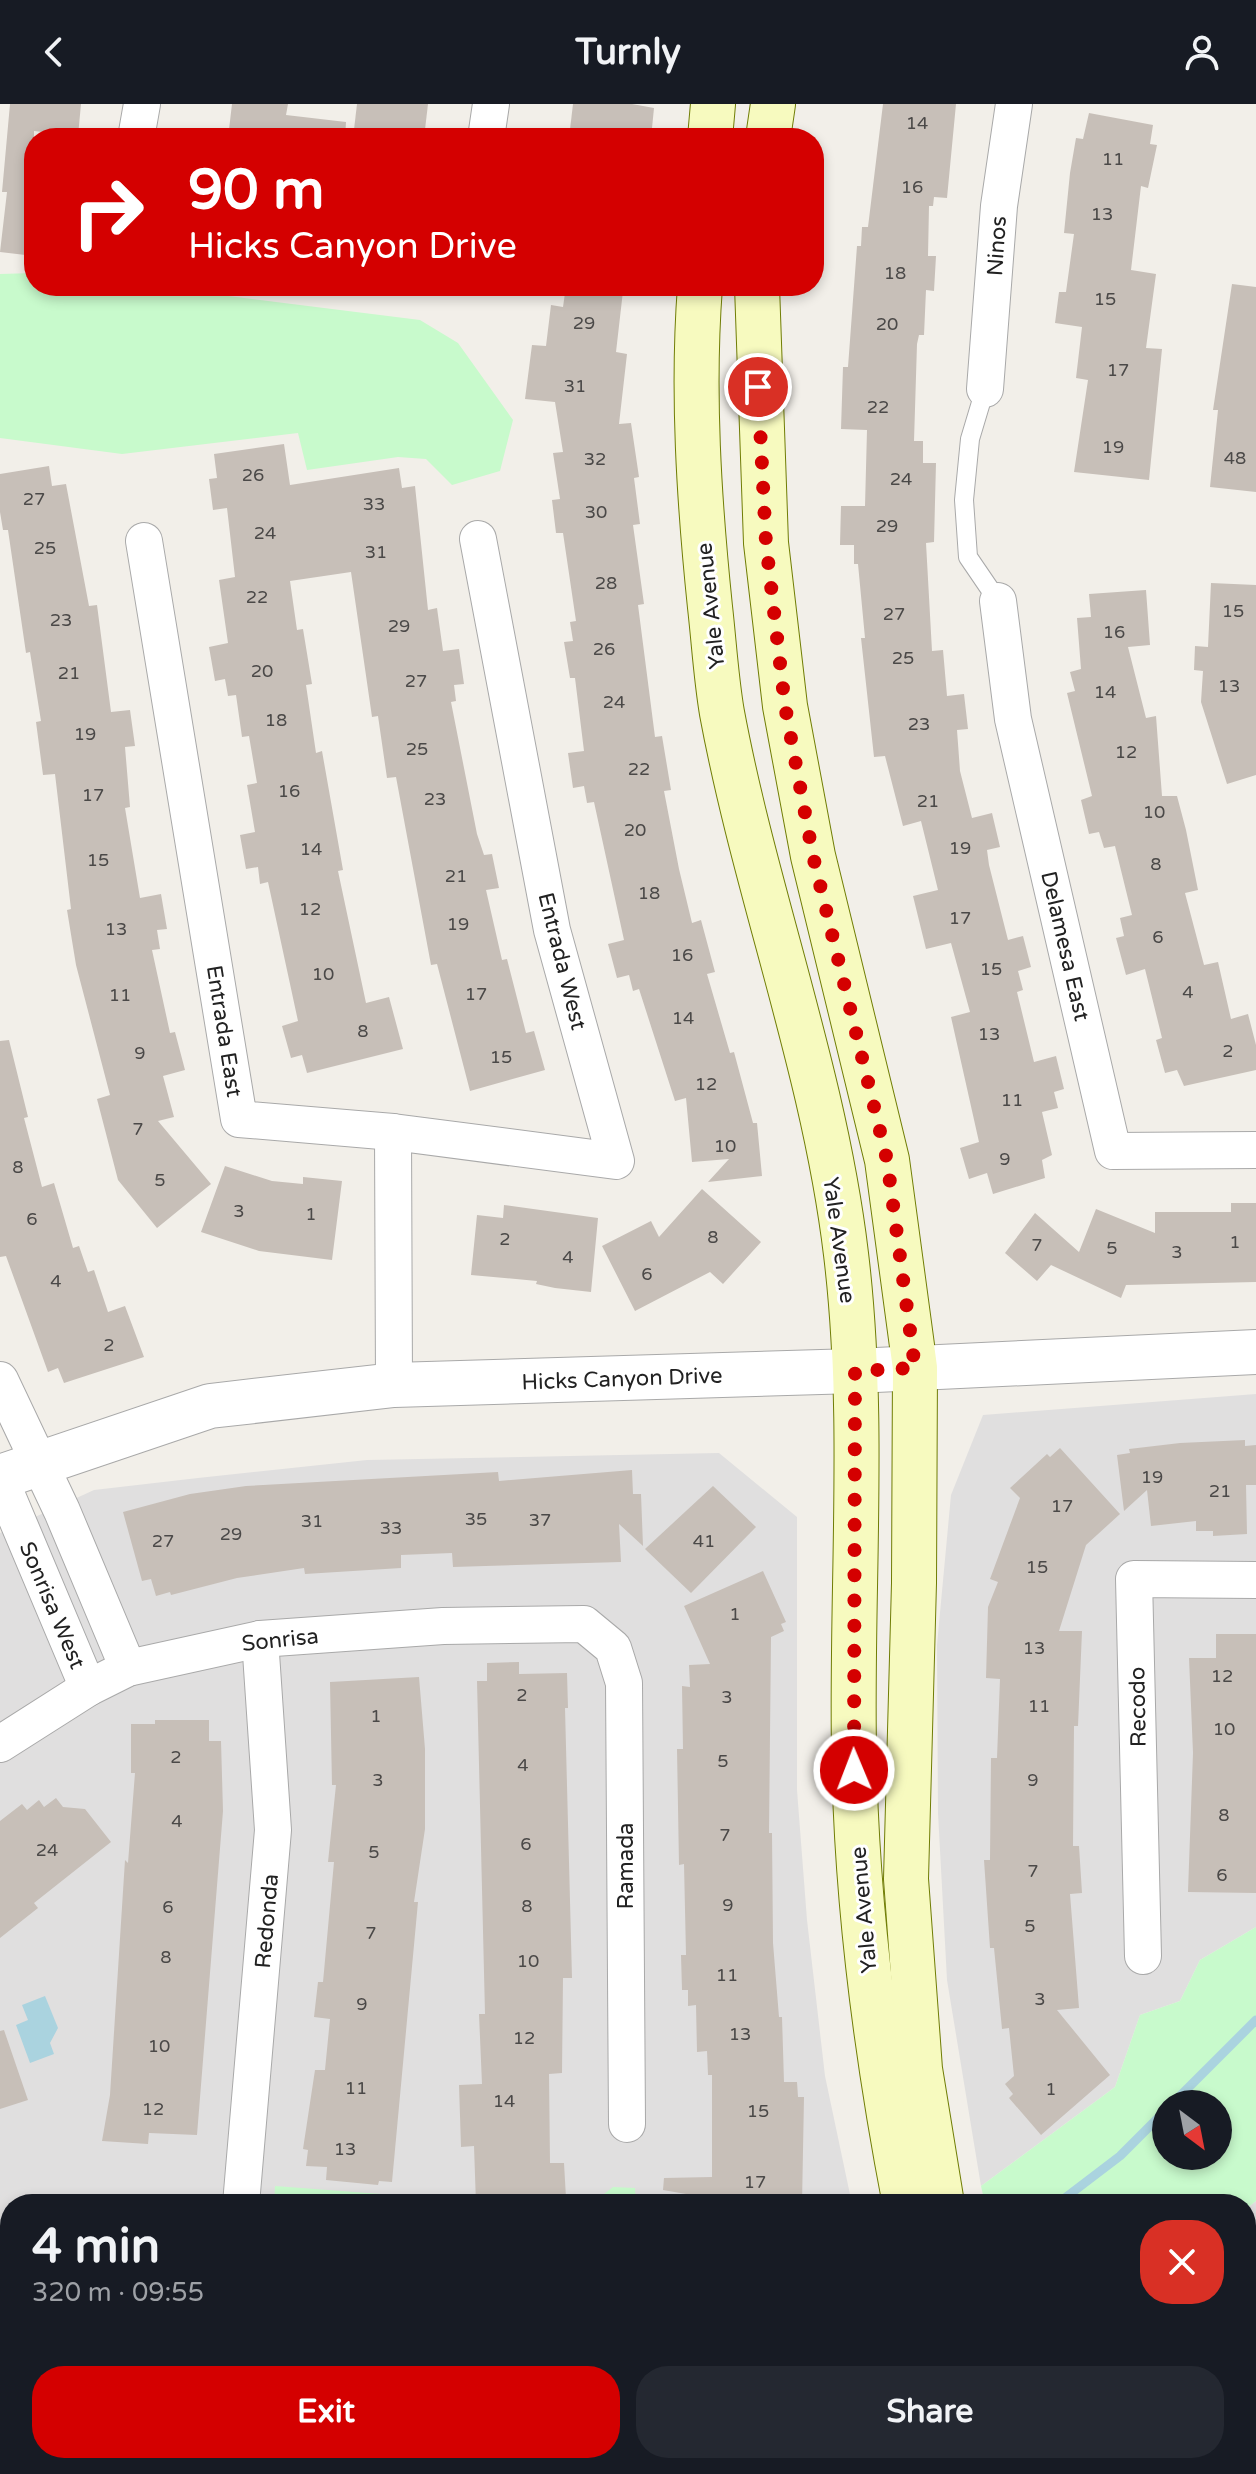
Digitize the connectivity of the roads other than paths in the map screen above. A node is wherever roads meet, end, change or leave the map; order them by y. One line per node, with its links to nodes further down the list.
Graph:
1 (142, 104): 6 (street)
2 (491, 104): 7 (street)
3 (713, 104): 8 (main road)
4 (773, 104): 9 (main road)
5 (1014, 104): 12 (street, Ninos)
6 (138, 128)
7 (487, 128)
8 (711, 128)
9 (769, 128)
10 (699, 296): 20 (main road, Yale Avenue)
11 (757, 296): 19 (main road, Yale Avenue)
12 (985, 389): 15 (lane)
13 (478, 539): 16 (street, Entrada West)
14 (144, 541): 16 (street, Entrada East)
15 (998, 601): 17 (street, Delamesa East)
16 (393, 1132): 22 (street)
17 (1256, 1150)
18 (1256, 1352): 19 (street, Hicks Canyon Drive)
19 (915, 1368): 20 (street, Hicks Canyon Drive); 34 (main road, Yale Avenue)
20 (855, 1371): 22 (street, Hicks Canyon Drive); 33 (main road, Yale Avenue)
21 (0, 1380): 23 (street)
22 (394, 1385): 23 (street, Hicks Canyon Drive)
23 (12, 1473): 27 (street, Sonrisa West); 28 (street, Sonrisa West)
24 (1256, 1580): 30 (street, Recodo)
25 (584, 1624): 26 (street, Sonrisa); 31 (street, Ramada)
26 (260, 1639): 27 (street, Sonrisa); 32 (street, Redonda)
27 (128, 1668): 28 (street, Sonrisa)
28 (88, 1688): 29 (street, Sonrisa)
29 (0, 1744)
30 (1143, 1956)
31 (627, 2124)
32 (242, 2194)
33 (903, 2194)
34 (940, 2194)

